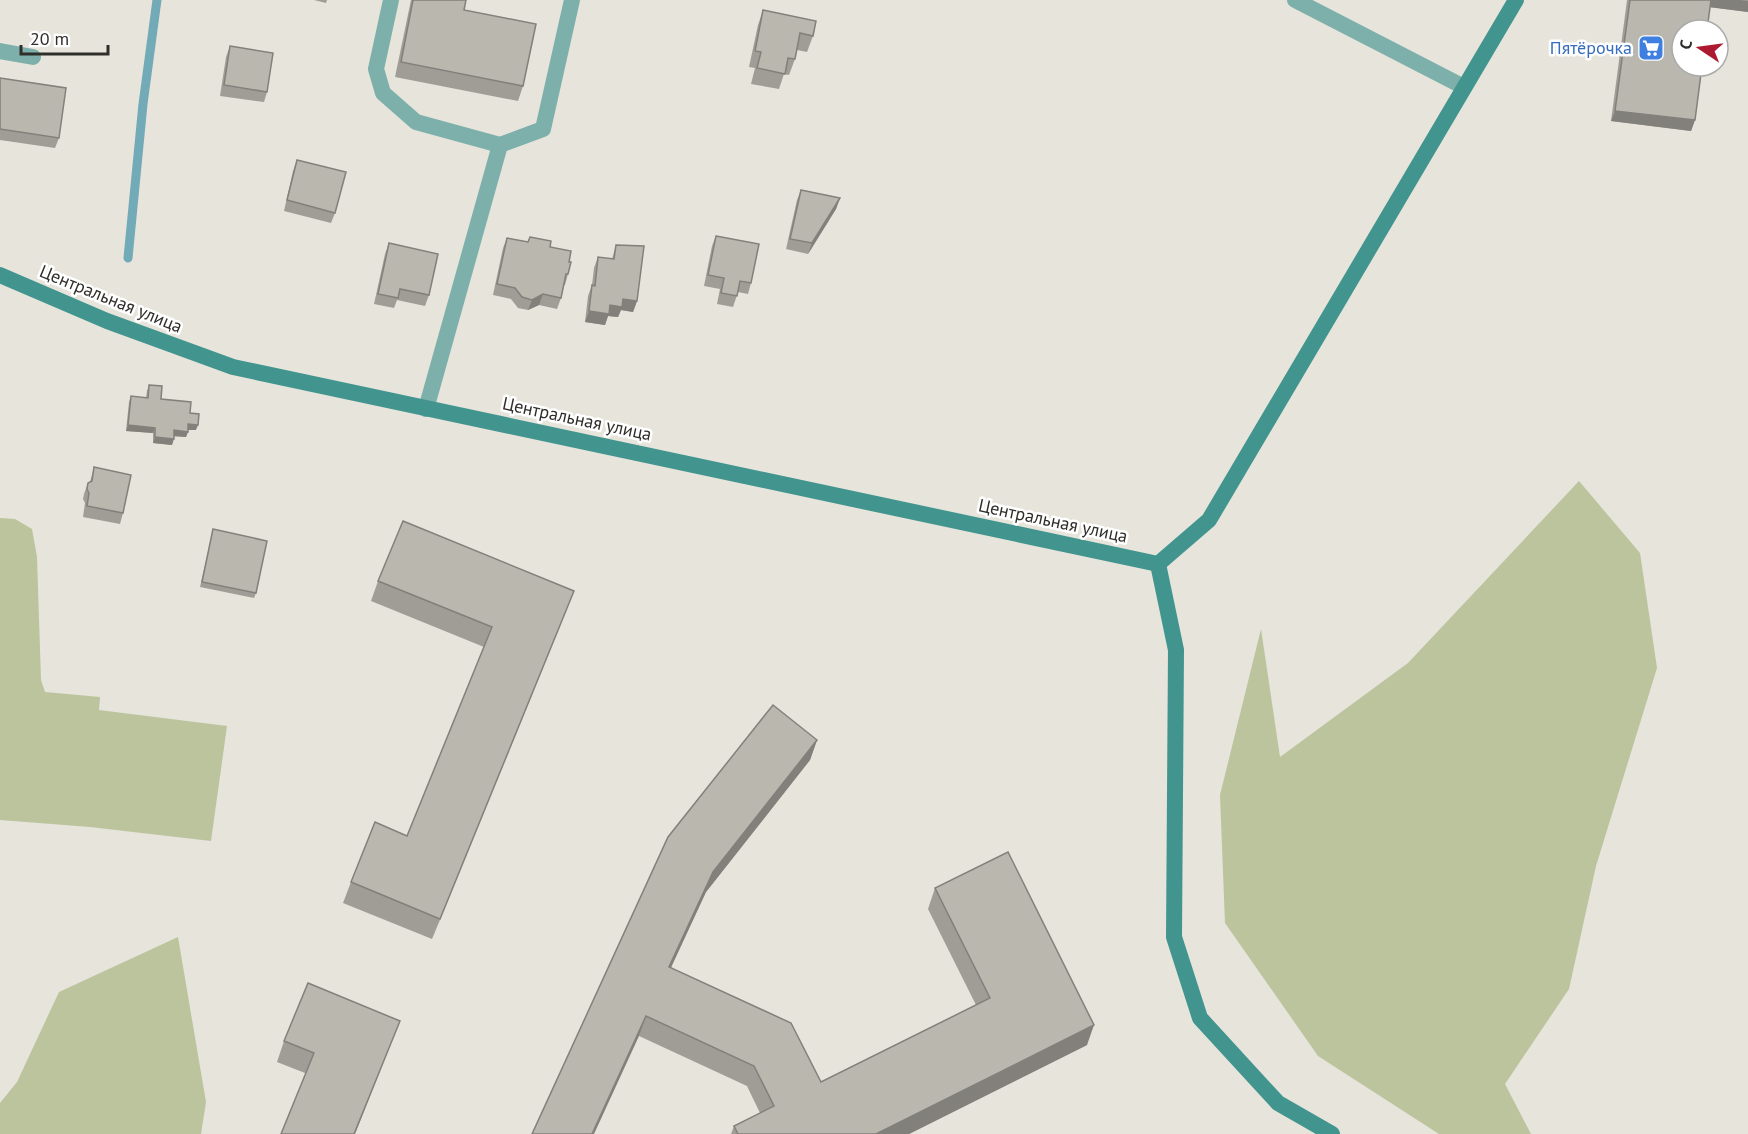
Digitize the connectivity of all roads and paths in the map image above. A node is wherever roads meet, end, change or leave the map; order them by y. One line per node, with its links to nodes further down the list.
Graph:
1 (391, 0): 8 (lane)
2 (572, 0): 8 (lane)
3 (1295, 0): 7 (lane)
4 (1516, 0): 7 (main road)
5 (0, 51): 6 (lane)
6 (33, 57)
7 (1464, 87): 11 (main road)
8 (500, 145): 10 (lane)
9 (0, 274): 10 (main road, Центральная улица)
10 (426, 409): 11 (main road, Центральная улица)
11 (1158, 564): 12 (main road)
12 (1332, 1134)

